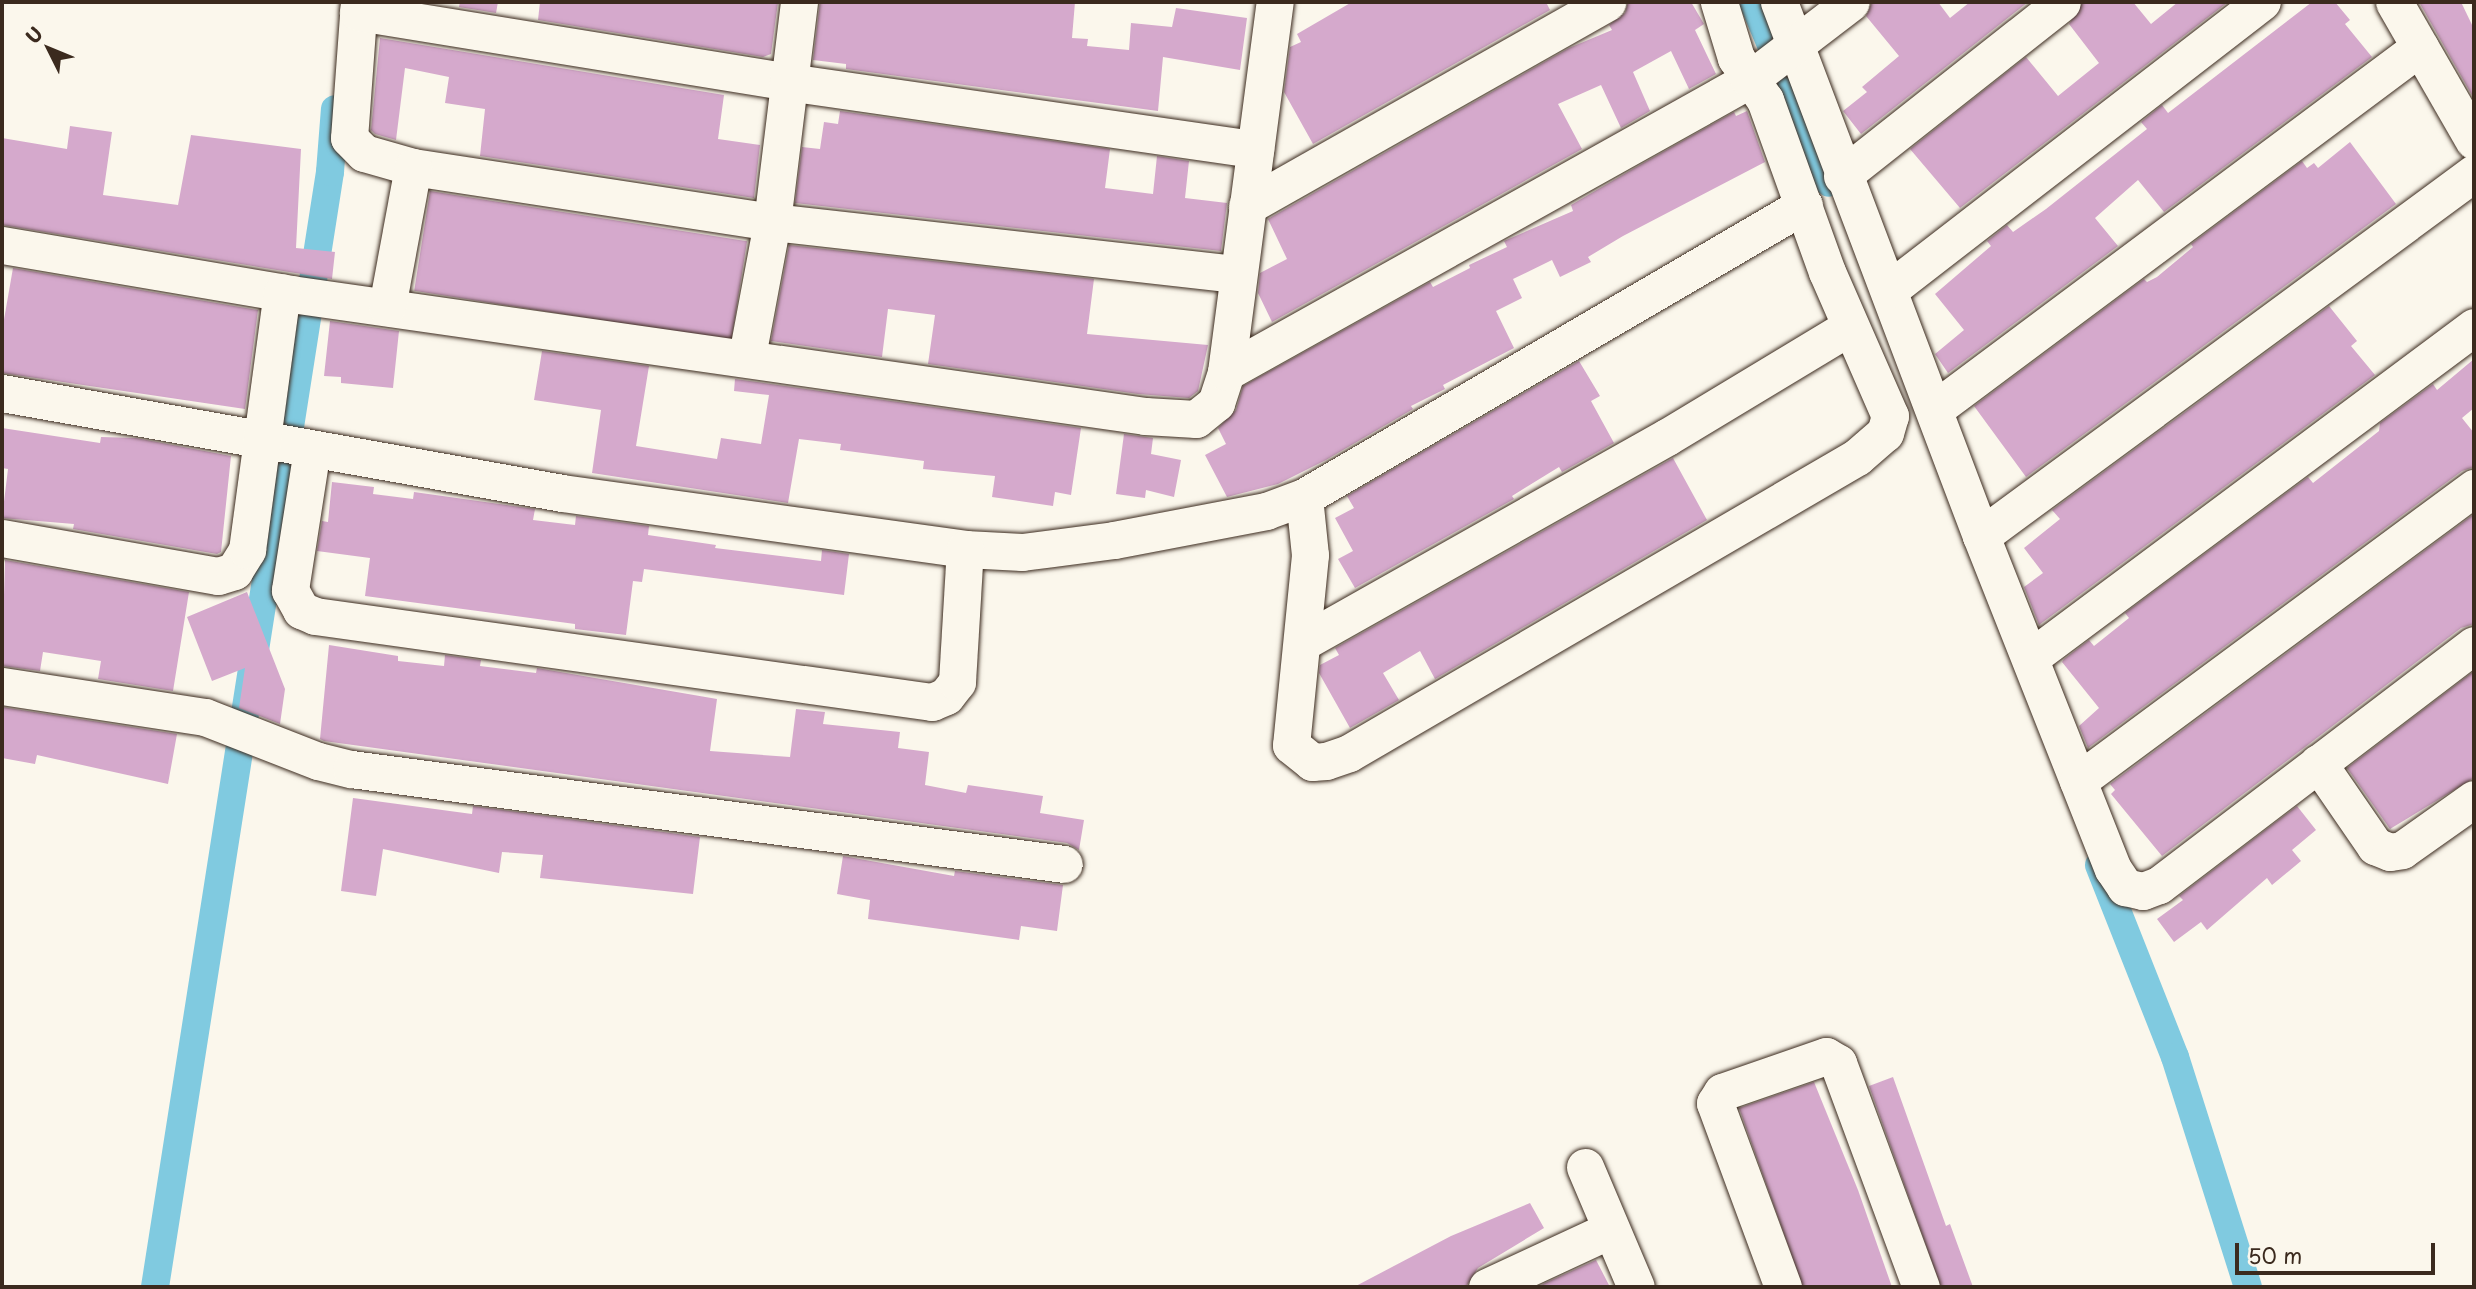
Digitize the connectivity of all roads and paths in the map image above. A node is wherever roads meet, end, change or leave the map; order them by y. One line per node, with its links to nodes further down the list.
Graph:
1 (799, 2): 14 (street)
2 (1607, 2): 22 (street)
3 (1719, 2): 13 (street)
4 (1779, 2): 12 (street)
5 (1851, 2): 12 (street)
6 (2062, 2): 20 (street)
7 (2262, 2): 26 (street)
8 (2394, 2): 11 (street)
9 (1270, 3): 17 (street)
10 (358, 7): 14 (street); 18 (street)
11 (2420, 47): 15 (street); 34 (street)
12 (1792, 48): 13 (street); 20 (street)
13 (1752, 77): 21 (street); 32 (street)
14 (788, 82): 17 (street); 23 (street)
15 (2461, 86): 16 (street)
16 (2474, 141)
17 (1255, 149): 22 (street)
18 (413, 167): 23 (street); 28 (street)
19 (2474, 173): 38 (street)
20 (1842, 176): 26 (street)
21 (1804, 205): 29 (street); 37 (street)
22 (1247, 206): 25 (street)
23 (772, 222): 25 (street); 31 (street)
24 (2, 245): 27 (street)
25 (1236, 274): 32 (street)
26 (1890, 289): 34 (street)
27 (297, 295): 28 (street); 35 (street)
28 (387, 307): 31 (street)
29 (1849, 327): 41 (street); 41 (street)
30 (2474, 327): 43 (street)
31 (747, 356): 32 (street)
32 (1226, 372)
33 (2, 393): 35 (street)
34 (1936, 409): 38 (street)
35 (288, 444): 39 (street); 40 (street); 40 (street)
36 (2474, 488): 46 (street)
37 (1304, 497): 40 (street); 41 (street)
38 (1981, 536): 43 (street)
39 (2, 538)
40 (965, 549)
41 (1303, 642)
42 (2474, 645): 45 (street)
43 (2030, 658): 46 (street)
44 (2, 686): 48 (street)
45 (2318, 763): 46 (street); 47 (street)
46 (2078, 781)
47 (2474, 799)
48 (1064, 864)
49 (1584, 1167): 50 (street)
50 (1610, 1230): 51 (street); 52 (street)
51 (1487, 1287)
52 (1636, 1287)
53 (1783, 1287): 54 (street)
54 (1921, 1287)

